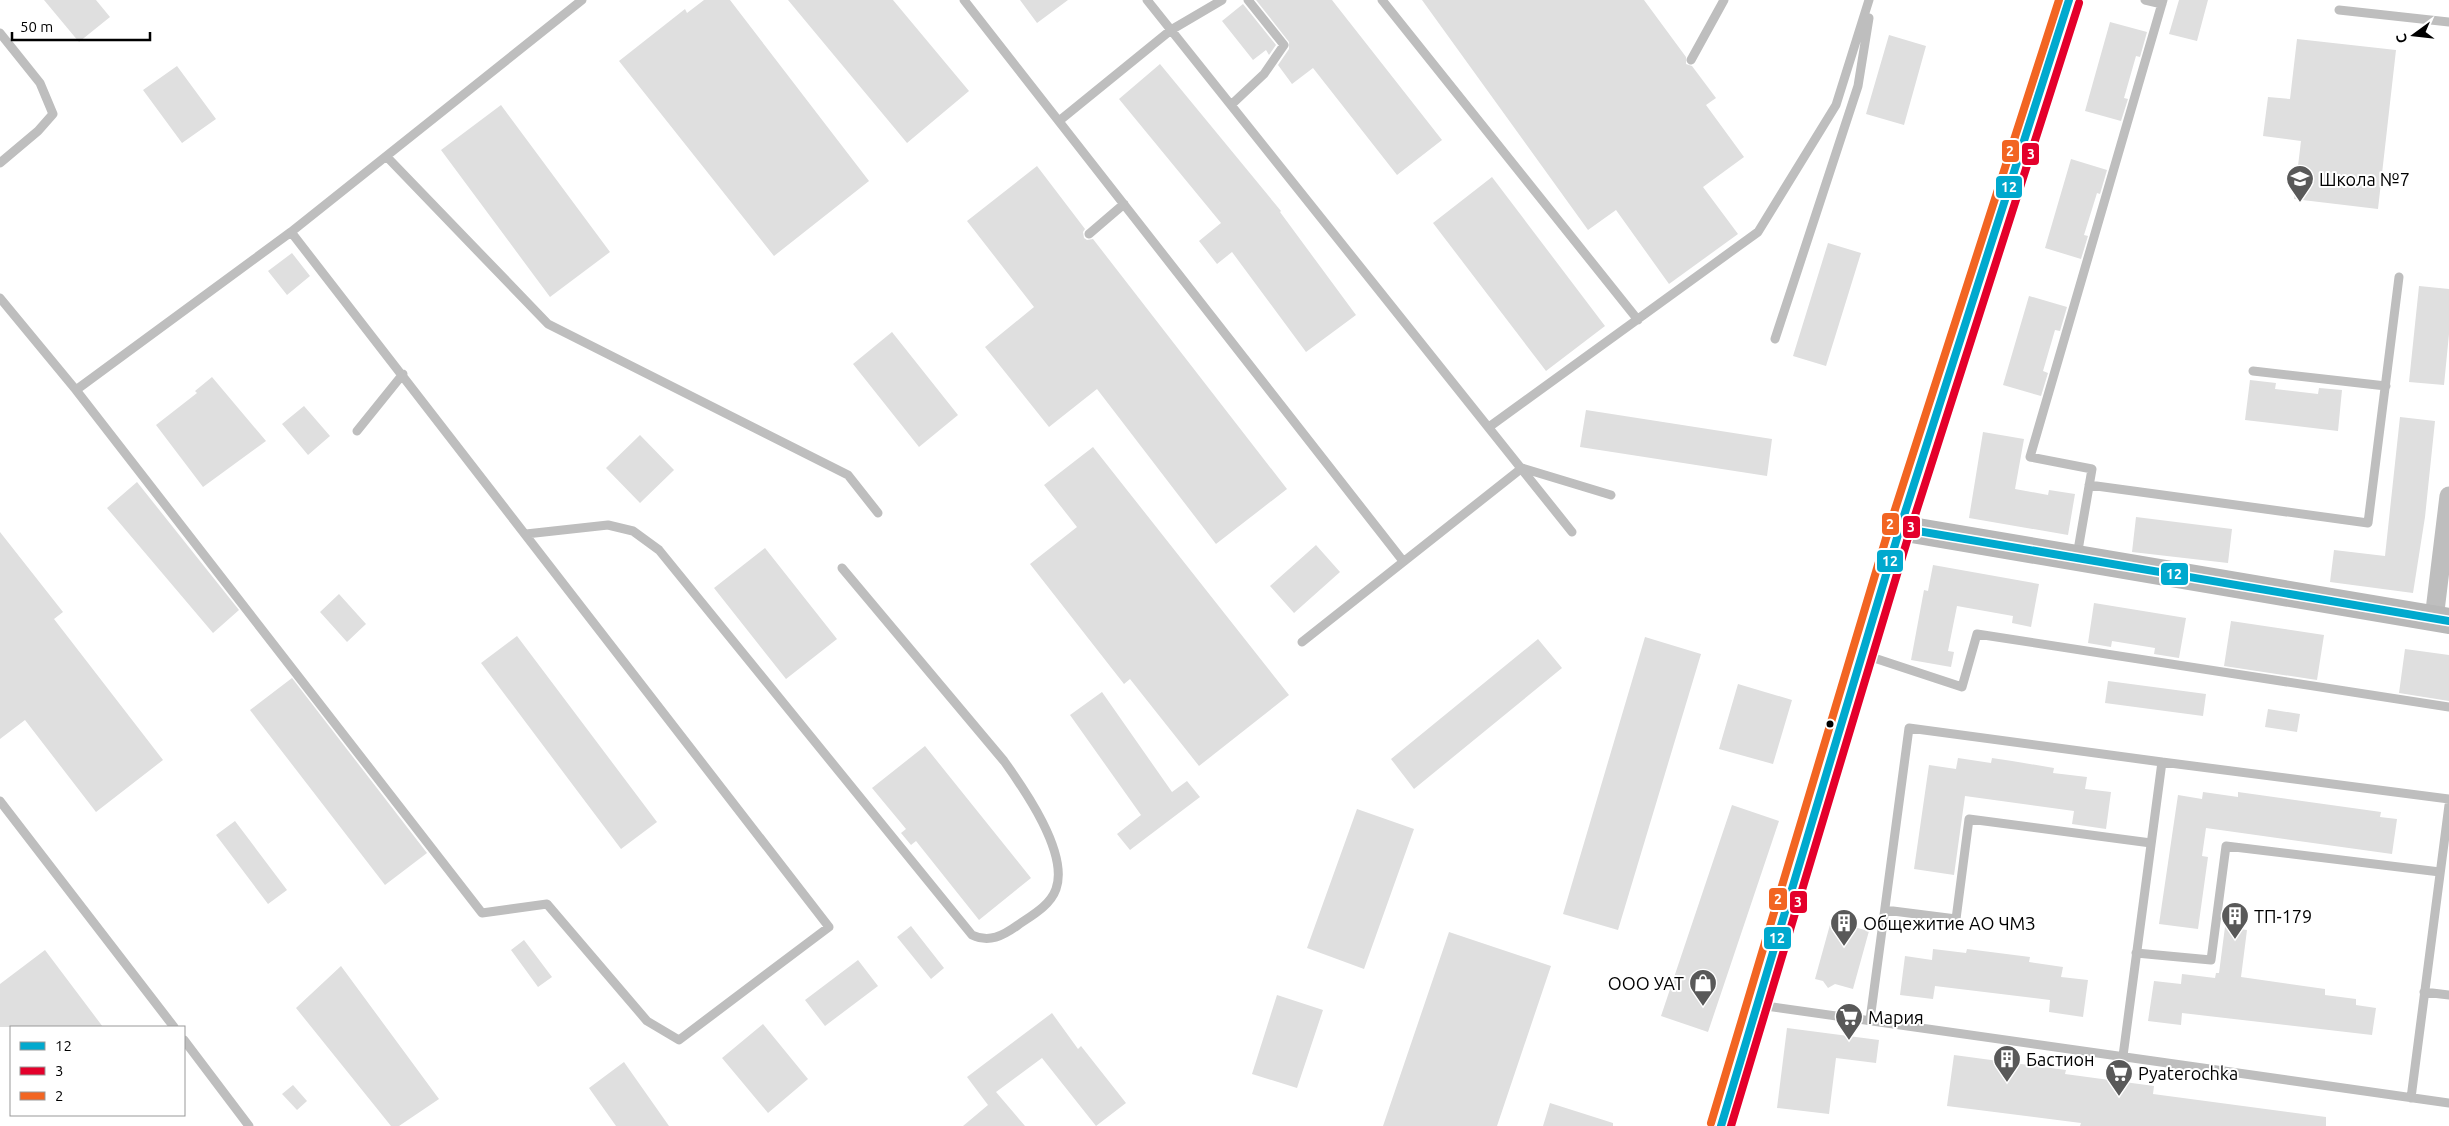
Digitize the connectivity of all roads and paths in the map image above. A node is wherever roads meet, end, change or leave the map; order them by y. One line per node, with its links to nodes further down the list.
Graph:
1 (582, 0): 19 (lane)
2 (964, 0): 18 (lane)
3 (1147, 0): 14 (lane)
4 (1222, 0): 14 (lane)
5 (1248, 0): 17 (lane)
6 (1382, 0): 26 (lane)
7 (1724, 0): 16 (lane)
8 (1870, 0): 26 (lane); 27 (lane)
9 (2069, 0): 39 (street)
10 (2145, 0): 11 (lane)
11 (2163, 2): 35 (lane)
12 (2339, 10): 13 (lane)
13 (2449, 22)
14 (1171, 30): 17 (lane); 18 (lane)
15 (0, 32): 20 (lane)
16 (1691, 60)
17 (1231, 105): 32 (lane)
18 (1059, 122): 21 (lane)
19 (387, 157): 22 (lane); 38 (lane)
20 (0, 164)
21 (1124, 204): 23 (lane); 43 (lane)
22 (291, 232): 29 (lane); 31 (lane)
23 (1089, 234)
24 (2399, 277): 30 (lane)
25 (0, 298): 31 (lane)
26 (1638, 320): 32 (lane)
27 (1775, 339)
28 (2253, 371): 30 (lane)
29 (403, 374): 33 (lane); 41 (lane)
30 (2386, 386): 35 (lane)
31 (76, 390): 41 (lane)
32 (1489, 427): 34 (lane)
33 (357, 431)
34 (1522, 468): 36 (lane); 40 (lane); 43 (lane)
35 (2089, 485): 42 (lane)
36 (1611, 495)
37 (2449, 496): 45 (street)
38 (878, 513)
39 (1900, 528): 42 (street); 47 (street)
40 (1572, 532)
41 (526, 534): 44 (lane)
42 (2077, 558): 45 (street)
43 (1404, 561): 46 (lane)
44 (842, 568)
45 (2441, 620)
46 (1302, 642)
47 (1863, 654): 48 (lane); 59 (street)
48 (2449, 707)
49 (2162, 762): 50 (lane); 53 (lane); 55 (lane)
50 (2449, 799)
51 (0, 801): 61 (lane)
52 (2449, 805): 54 (lane)
53 (2151, 843): 55 (lane); 56 (lane)
54 (2440, 872): 56 (lane); 57 (lane)
55 (1885, 910): 60 (lane)
56 (2136, 952): 63 (lane)
57 (2424, 992): 58 (lane); 64 (lane)
58 (2449, 995)
59 (1756, 1004): 60 (lane); 67 (street)
60 (1870, 1020): 63 (lane)
61 (173, 1026)
62 (185, 1041): 66 (lane)
63 (2123, 1056): 64 (lane)
64 (2410, 1098): 65 (lane)
65 (2449, 1103)
66 (249, 1126)
67 (1721, 1126)

